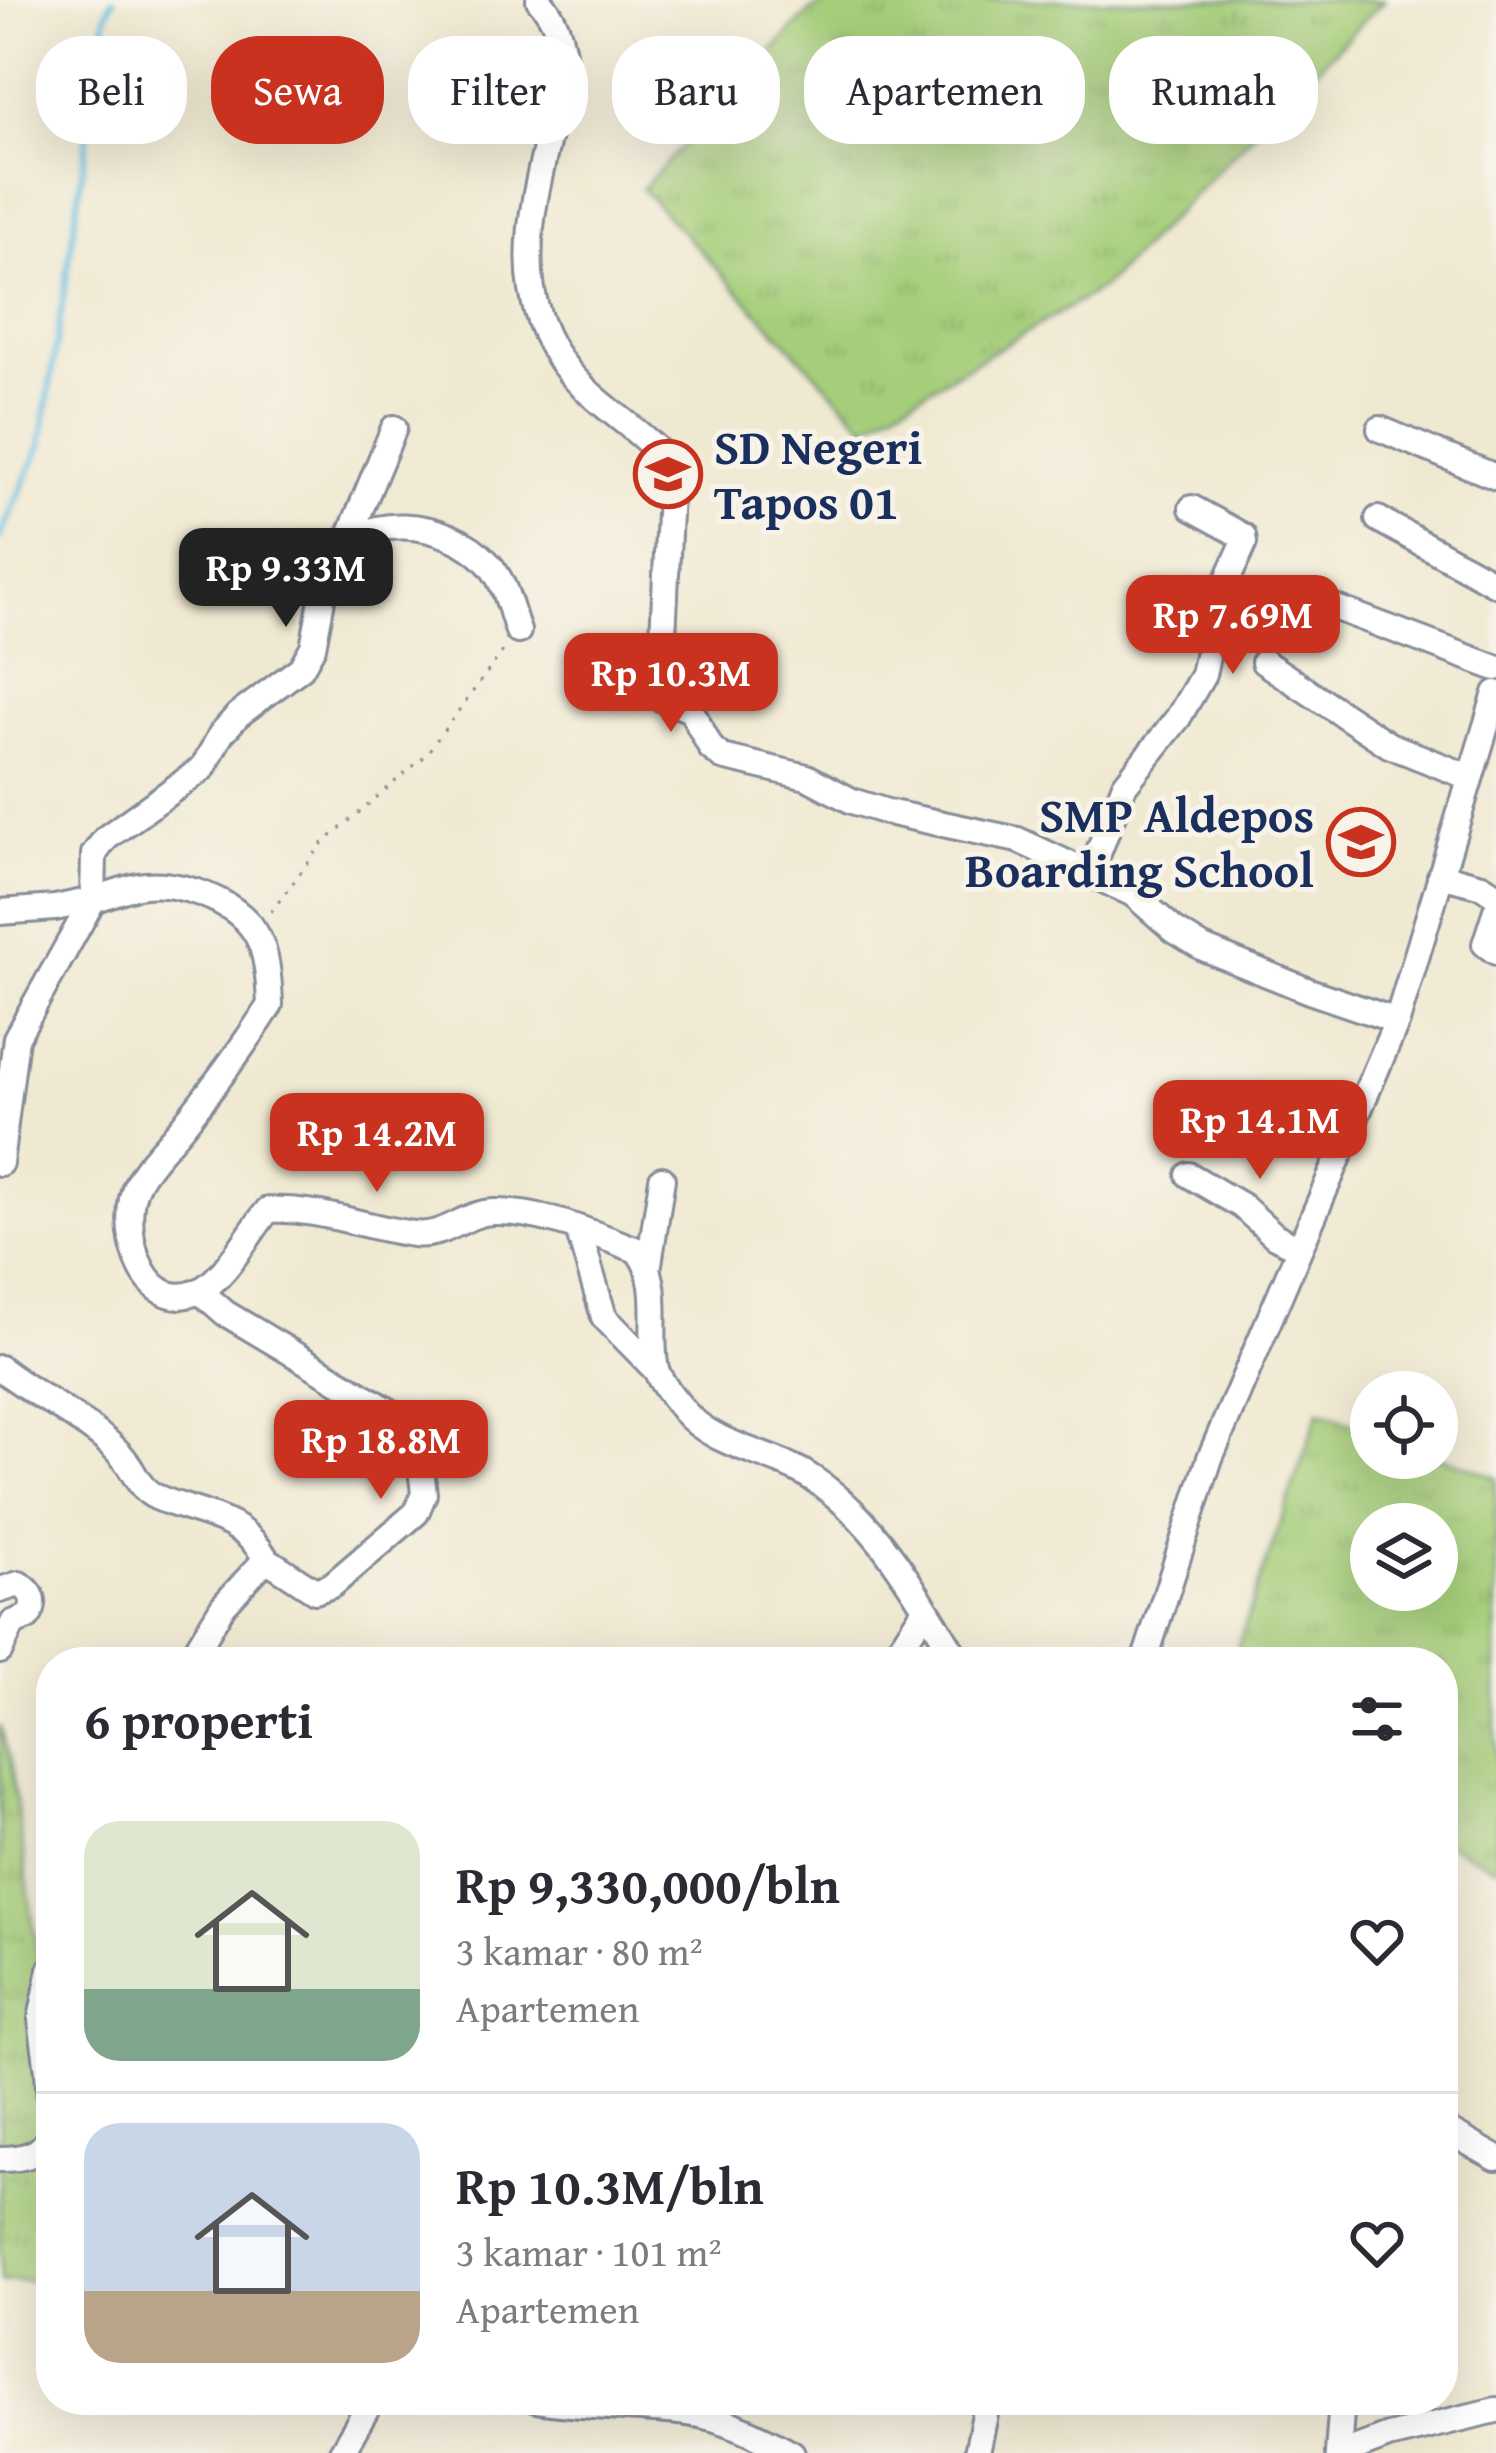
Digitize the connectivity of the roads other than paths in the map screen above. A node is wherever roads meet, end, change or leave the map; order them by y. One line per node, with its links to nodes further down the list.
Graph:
1 (539, 0): 15 (street)
2 (394, 428): 7 (street)
3 (1380, 429): 4 (street)
4 (1496, 477)
5 (1192, 508): 15 (street)
6 (1378, 519): 8 (street)
7 (347, 542): 10 (street); 18 (street)
8 (1496, 584)
9 (1331, 606): 12 (street)
10 (518, 631)
11 (1264, 662): 14 (street)
12 (1496, 668)
13 (1496, 693): 14 (street)
14 (1469, 777): 16 (street)
15 (1090, 874): 22 (street)
16 (1440, 875): 17 (street); 22 (street)
17 (1496, 895)
18 (93, 900): 20 (street); 23 (street); 29 (street)
19 (1496, 910): 21 (street)
20 (0, 912)
21 (1496, 952)
22 (1397, 1021): 27 (street)
23 (0, 1163)
24 (1189, 1175): 27 (street)
25 (662, 1179): 28 (street)
26 (578, 1228): 28 (street); 29 (street); 31 (street)
27 (1297, 1247): 39 (street)
28 (649, 1264): 31 (street)
29 (200, 1292): 32 (street)
30 (0, 1368): 32 (street)
31 (655, 1369): 34 (street)
32 (266, 1558): 36 (street)
33 (4, 1580): 35 (street)
34 (925, 1609): 37 (street); 38 (street)
35 (6, 1620): 40 (street)
36 (197, 1647)
37 (901, 1647)
38 (949, 1647)
39 (1149, 1647)
40 (0, 1651)
41 (1458, 2136): 43 (street)
42 (36, 2152): 44 (street)
43 (1496, 2158)
44 (0, 2159)
45 (1496, 2410): 53 (street)
46 (363, 2415): 50 (street)
47 (698, 2415): 51 (street)
48 (985, 2415): 52 (street)
49 (1342, 2415): 53 (street)
50 (341, 2453)
51 (792, 2453)
52 (977, 2453)
53 (1341, 2453)

